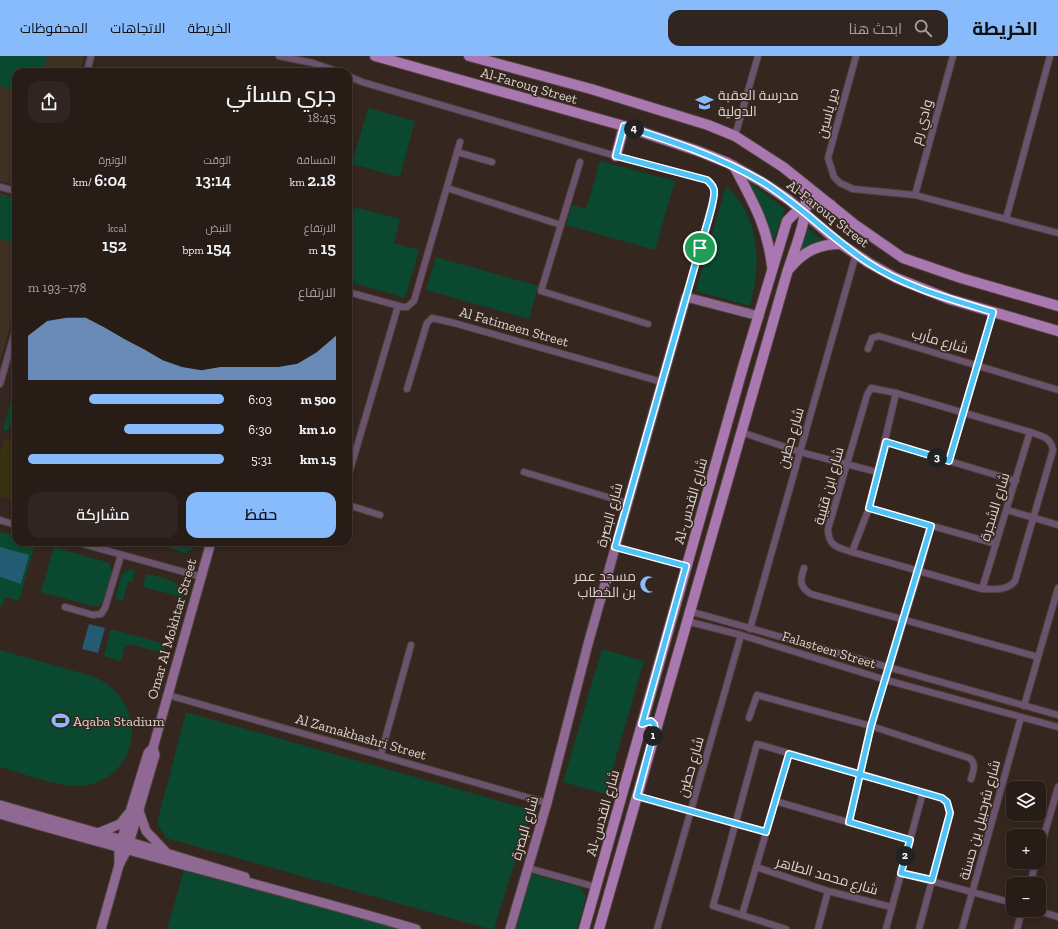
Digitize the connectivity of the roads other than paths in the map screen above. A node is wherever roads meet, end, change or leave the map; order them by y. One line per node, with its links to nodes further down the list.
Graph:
1 (91, 56): 9 (street)
2 (279, 56): 10 (street)
3 (375, 56): 12 (main road, Al-Farouq Street)
4 (469, 56): 13 (main road, Al-Farouq Street)
5 (758, 56): 13 (street)
6 (856, 56): 24 (street, دير ياسين)
7 (953, 56): 24 (street, وادي رم)
8 (1050, 56): 27 (street)
9 (88, 68)
10 (327, 68)
11 (352, 78): 16 (street)
12 (624, 126): 16 (main road); 19 (main road, Al-Farouq Street)
13 (735, 136): 20 (main road, Al-Farouq Street)
14 (460, 142): 15 (street)
15 (457, 152): 17 (street); 22 (street)
16 (616, 156): 35 (street)
17 (492, 162)
18 (580, 162): 28 (street)
19 (734, 166): 26 (main road, Al-Farouq Street); 32 (main road)
20 (804, 184): 25 (main road, Al-Farouq Street); 26 (main road, Al-شارع القدس)
21 (0, 187): 23 (street)
22 (447, 188): 28 (street); 36 (street)
23 (12, 190)
24 (915, 195): 27 (street)
25 (831, 205): 26 (main road); 37 (main road, Al-Farouq Street)
26 (803, 209): 30 (main road, Al-Farouq Street); 32 (main road, Al-شارع القدس); 33 (main road, Al-شارع القدس)
27 (1006, 219): 29 (street)
28 (561, 225): 40 (street)
29 (1058, 233)
30 (842, 244): 31 (main road, Al-Farouq Street); 33 (main road)
31 (856, 254): 38 (main road, Al-Farouq Street); 54 (street, شارع حطين)
32 (772, 270): 39 (main road, Al-شارع القدس)
33 (787, 273): 51 (main road, Al-شارع القدس)
34 (352, 293): 36 (street)
35 (686, 297): 39 (main road); 45 (main road, شارع البصرة)
36 (398, 306): 56 (street)
37 (1058, 306)
38 (993, 312): 41 (main road, Al-Farouq Street); 44 (street)
39 (759, 316): 62 (main road, Al-شارع القدس)
40 (648, 324)
41 (1058, 331)
42 (12, 342): 46 (street)
43 (868, 349): 44 (street, شارع مأرب)
44 (977, 365): 48 (street, شارع مأرب); 50 (street)
45 (662, 382): 47 (street, Al Fatimeen Street); 61 (main road, شارع البصرة)
46 (0, 384)
47 (407, 389)
48 (1058, 390)
49 (896, 393): 50 (street); 53 (street); 57 (street, شارع ابن قتيبة)
50 (963, 413): 52 (street); 55 (street)
51 (741, 432): 54 (street); 66 (main road, Al-شارع القدس)
52 (1030, 432): 60 (street, شارع الشجرة); 68 (street, شارع ابن قتيبة)
53 (886, 442): 55 (street); 59 (street)
54 (800, 452): 57 (street); 90 (street, شارع حطين)
55 (949, 461): 60 (street)
56 (352, 463)
57 (847, 464): 59 (street); 79 (street, شارع ابن قتيبة)
58 (524, 472): 61 (street)
59 (877, 472): 64 (street)
60 (1016, 481): 65 (street, شارع الشجرة)
61 (627, 503): 78 (main road, شارع البصرة)
62 (704, 505): 66 (main road); 71 (main road, Al-شارع القدس)
63 (352, 506): 67 (street)
64 (869, 508): 73 (street); 79 (street)
65 (1007, 510): 68 (street); 75 (street, شارع الشجرة)
66 (718, 512): 74 (main road, Al-شارع القدس)
67 (380, 514)
68 (1033, 518): 72 (street); 86 (street, شارع ابن قتيبة)
69 (0, 520): 70 (street)
70 (12, 524)
71 (698, 525): 74 (main road); 81 (main road, Al-شارع القدس)
72 (1058, 525)
73 (931, 526): 75 (street); 83 (street)
74 (713, 530): 88 (main road, Al-شارع القدس)
75 (996, 544): 86 (street, شارع الشجرة)
76 (90, 546): 80 (street)
77 (210, 546): 84 (main road, Omar Al Mokhtar Street)
78 (615, 547): 81 (street); 115 (main road, شارع البصرة)
79 (852, 552): 83 (street, شارع ابن قتيبة)
80 (121, 555): 84 (street); 87 (street)
81 (686, 566): 98 (main road, Al-شارع القدس)
82 (804, 568): 89 (street)
83 (919, 571): 86 (street, شارع ابن قتيبة); 89 (street)
84 (202, 577): 96 (main road, Omar Al Mokhtar Street)
85 (1058, 588): 93 (street)
86 (982, 589)
87 (65, 607)
88 (688, 616): 90 (street, Falasteen Street); 91 (street, Falasteen Street); 99 (main road, Al-شارع القدس)
89 (903, 620): 93 (street); 94 (street)
90 (750, 629): 94 (street, Falasteen Street)
91 (741, 635): 95 (street, Falasteen Street); 118 (street, شارع حطين)
92 (411, 645): 107 (street)
93 (1038, 657): 97 (street)
94 (889, 668): 95 (street); 97 (street, Falasteen Street)
95 (886, 680): 101 (street, Falasteen Street); 104 (street)
96 (168, 695): 107 (street, Al Zamakhashri Street); 117 (main road, Omar Al Mokhtar Street)
97 (1024, 706): 100 (street, Falasteen Street)
98 (647, 707): 99 (main road); 103 (main road, Al-شارع القدس)
99 (662, 709): 106 (main road, Al-شارع القدس)
100 (1058, 715)
101 (1021, 717): 105 (street, Falasteen Street); 135 (street, شارع شرحبيل بن حسنة)
102 (749, 718): 104 (street)
103 (642, 724): 106 (main road); 132 (main road, Al-شارع القدس)
104 (871, 726): 109 (street); 110 (street)
105 (1058, 727)
106 (655, 729): 113 (main road, Al-شارع القدس)
107 (381, 754): 115 (street, Al Zamakhashri Street)
108 (789, 754): 109 (street); 114 (street, شارع محمد الطاهر); 121 (street)
109 (861, 775): 112 (street); 120 (street)
110 (971, 779)
111 (1058, 788): 122 (street)
112 (923, 792): 125 (street, شارع محمد الطاهر); 131 (street)
113 (637, 796): 118 (street); 146 (main road, Al-شارع القدس)
114 (775, 801): 120 (street); 123 (street, شارع محمد الطاهر)
115 (547, 803): 129 (main road, شارع البصرة)
116 (0, 805): 124 (main road)
117 (135, 808): 124 (main road); 126 (main road, Omar Al Mokhtar Street); 127 (main road)
118 (690, 811): 121 (street); 147 (street, شارع حطين)
119 (0, 814): 126 (main road)
120 (849, 822): 125 (street)
121 (735, 823): 123 (street); 139 (street)
122 (1046, 829)
123 (766, 832): 128 (street, شارع محمد الطاهر)
124 (98, 833): 126 (main road)
125 (910, 840): 130 (street, شارع محمد الطاهر)
126 (125, 845): 127 (main road); 133 (main road); 142 (main road, Omar Al Mokhtar Street)
127 (168, 853): 133 (main road)
128 (756, 867): 134 (street, شارع محمد الطاهر); 139 (street, شارع محمد الطاهر)
129 (528, 868): 132 (street); 144 (main road, شارع البصرة)
130 (901, 873): 131 (street); 137 (street, شارع محمد الطاهر)
131 (932, 880): 135 (street); 151 (street)
132 (596, 886): 145 (main road, Al-شارع القدس)
133 (273, 888): 143 (main road)
134 (828, 891): 137 (street, شارع محمد الطاهر); 149 (street)
135 (972, 892): 136 (street); 152 (street, شارع شرحبيل بن حسنة)
136 (1006, 901)
137 (892, 907): 150 (street, شارع محمد الطاهر)
138 (1046, 913): 141 (street)
139 (742, 915): 148 (street)
140 (1020, 917): 153 (street)
141 (1058, 917)
142 (101, 929)
143 (416, 929)
144 (510, 929)
145 (584, 929)
146 (599, 929)
147 (657, 929)
148 (786, 929)
149 (818, 929)
150 (886, 929)
151 (918, 929)
152 (962, 929)
153 (1016, 929)

